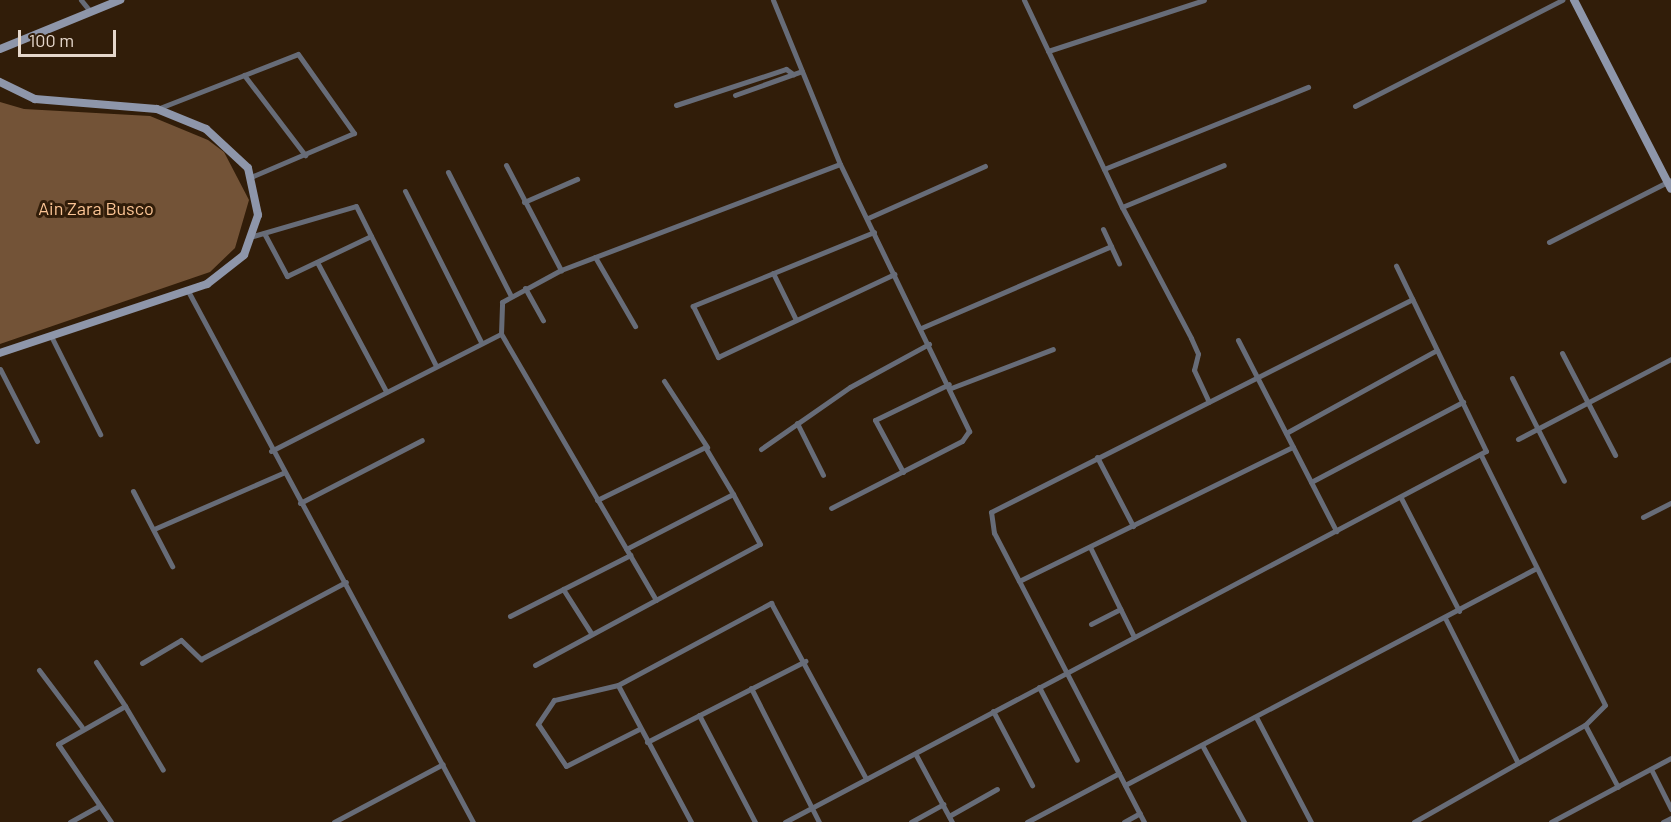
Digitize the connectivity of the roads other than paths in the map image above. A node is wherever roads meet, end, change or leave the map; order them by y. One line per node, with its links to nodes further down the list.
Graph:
1 (81, 0): 8 (street)
2 (120, 0): 8 (main road)
3 (773, 0): 11 (street)
4 (1024, 0): 10 (street)
5 (1204, 0): 10 (street)
6 (1562, 0): 18 (street)
7 (1574, 0): 29 (main road)
8 (90, 11): 9 (main road)
9 (0, 49)
10 (1048, 51): 25 (street)
11 (802, 71): 12 (street); 21 (street)
12 (793, 74): 16 (street); 17 (street)
13 (244, 75): 19 (street); 20 (street); 20 (street)
14 (2, 87): 19 (main road)
15 (1308, 87): 25 (street)
16 (735, 95)
17 (676, 105)
18 (1355, 106)
19 (157, 109): 27 (main road)
20 (305, 155): 27 (street)
21 (840, 164): 33 (street); 41 (street)
22 (506, 165): 31 (street)
23 (1224, 165): 32 (street)
24 (985, 166): 33 (street)
25 (1104, 169): 32 (street)
26 (448, 172): 50 (street)
27 (251, 177): 37 (main road)
28 (577, 179): 31 (street)
29 (1670, 184): 39 (street)
30 (405, 191): 59 (street)
31 (524, 202): 45 (street)
32 (1122, 207): 73 (street)
33 (868, 218): 35 (street)
34 (1103, 229): 40 (street)
35 (874, 232): 46 (street); 47 (street)
36 (264, 233): 37 (street); 38 (street); 42 (street)
37 (253, 236): 49 (main road)
38 (370, 236): 42 (street); 66 (street)
39 (1549, 242)
40 (1111, 246): 43 (street); 55 (street)
41 (595, 256): 45 (street); 54 (street)
42 (317, 262): 72 (street)
43 (1119, 264)
44 (1396, 266): 51 (street)
45 (561, 270): 48 (street)
46 (773, 273): 53 (street); 53 (street)
47 (894, 274): 53 (street); 55 (street)
48 (525, 288): 50 (street); 52 (street)
49 (188, 291): 57 (main road); 86 (street)
50 (510, 294): 56 (street)
51 (1412, 299): 62 (street); 69 (street)
52 (543, 320)
53 (796, 320)
54 (635, 326)
55 (921, 328): 60 (street)
56 (501, 334): 59 (street); 98 (street)
57 (51, 336): 63 (main road); 79 (street)
58 (1238, 340): 69 (street)
59 (482, 342): 66 (street)
60 (929, 344): 71 (street); 76 (street)
61 (1053, 349): 71 (street)
62 (1437, 350): 74 (street); 78 (street)
63 (0, 353)
64 (1562, 353): 75 (street)
65 (1671, 359): 75 (street)
66 (436, 366): 72 (street)
67 (0, 369): 82 (street)
68 (1512, 378): 77 (street)
69 (1258, 379): 73 (street); 78 (street)
70 (664, 381): 83 (street)
71 (950, 386): 90 (street); 90 (street)
72 (386, 392): 86 (street)
73 (1209, 402): 89 (street)
74 (1463, 402): 87 (street); 94 (street)
75 (1588, 403): 77 (street); 88 (street)
76 (797, 423): 85 (street); 92 (street)
77 (1538, 429): 80 (street); 93 (street)
78 (1286, 433): 84 (street)
79 (100, 434)
80 (1518, 439)
81 (422, 440): 99 (street)
82 (37, 441)
83 (707, 447): 96 (street); 98 (street)
84 (1293, 447): 94 (street); 103 (street)
85 (762, 449)
86 (271, 451): 91 (street)
87 (1481, 455): 97 (street); 109 (street)
88 (1615, 455)
89 (1097, 457): 103 (street); 110 (street)
90 (903, 472): 101 (street)
91 (283, 473): 99 (street); 104 (street)
92 (823, 475)
93 (1564, 481)
94 (1311, 482): 105 (street)
95 (133, 491): 104 (street)
96 (733, 494): 107 (street); 113 (street)
97 (1401, 498): 105 (street); 115 (street)
98 (597, 500): 107 (street)
99 (300, 503): 111 (street)
100 (1671, 503): 102 (street)
101 (831, 508)
102 (1643, 517)
103 (1133, 526): 106 (street)
104 (154, 529): 108 (street)
105 (1336, 531): 120 (street)
106 (1090, 547): 110 (street); 114 (street)
107 (628, 552): 112 (street); 113 (street)
108 (172, 566)
109 (1535, 569): 115 (street); 134 (street)
110 (1019, 581): 126 (street)
111 (346, 582): 123 (street); 143 (street)
112 (563, 589): 116 (street); 119 (street)
113 (656, 600): 119 (street)
114 (1120, 609): 118 (street); 120 (street)
115 (1460, 611): 117 (street)
116 (510, 616)
117 (1445, 618): 133 (street); 142 (street)
118 (1091, 624)
119 (591, 633): 124 (street)
120 (1134, 637): 126 (street)
121 (805, 661): 127 (street); 129 (street); 147 (street)
122 (96, 662): 130 (street)
123 (142, 663)
124 (535, 665)
125 (39, 670): 135 (street)
126 (1066, 672): 128 (street); 146 (street)
127 (618, 685): 136 (street); 136 (street)
128 (1039, 687): 131 (street); 141 (street)
129 (751, 688): 132 (street); 154 (street)
130 (125, 706): 135 (street); 145 (street)
131 (993, 711): 139 (street); 148 (street)
132 (699, 715): 137 (street); 164 (street)
133 (1256, 717): 138 (street); 173 (street)
134 (1585, 725): 142 (street); 150 (street)
135 (82, 727): 153 (street)
136 (639, 729): 137 (street)
137 (647, 742): 163 (street)
138 (1202, 745): 149 (street); 172 (street)
139 (916, 755): 147 (street); 152 (street)
140 (1671, 758): 144 (street)
141 (1077, 760)
142 (1518, 763): 174 (street)
143 (443, 764): 161 (street); 162 (street)
144 (1651, 769): 150 (street); 155 (street)
145 (163, 770)
146 (1119, 773): 149 (street); 169 (street)
147 (866, 779): 154 (street)
148 (1032, 785)
149 (1125, 785): 156 (street)
150 (1618, 787): 175 (street)
151 (997, 789): 157 (street)
152 (944, 804): 157 (street); 167 (street)
153 (99, 806): 159 (street); 160 (street)
154 (813, 808): 165 (street); 166 (street)
155 (1671, 809)
156 (1140, 813): 170 (street); 171 (street)
157 (949, 816): 168 (street)
158 (1671, 818): 176 (street)
159 (70, 822)
160 (111, 822)
161 (334, 822)
162 (473, 822)
163 (691, 822)
164 (754, 822)
165 (785, 822)
166 (819, 822)
167 (910, 822)
168 (952, 822)
169 (1027, 822)
170 (1124, 822)
171 (1144, 822)
172 (1244, 822)
173 (1311, 822)
174 (1414, 822)
175 (1551, 822)
176 (1663, 822)

